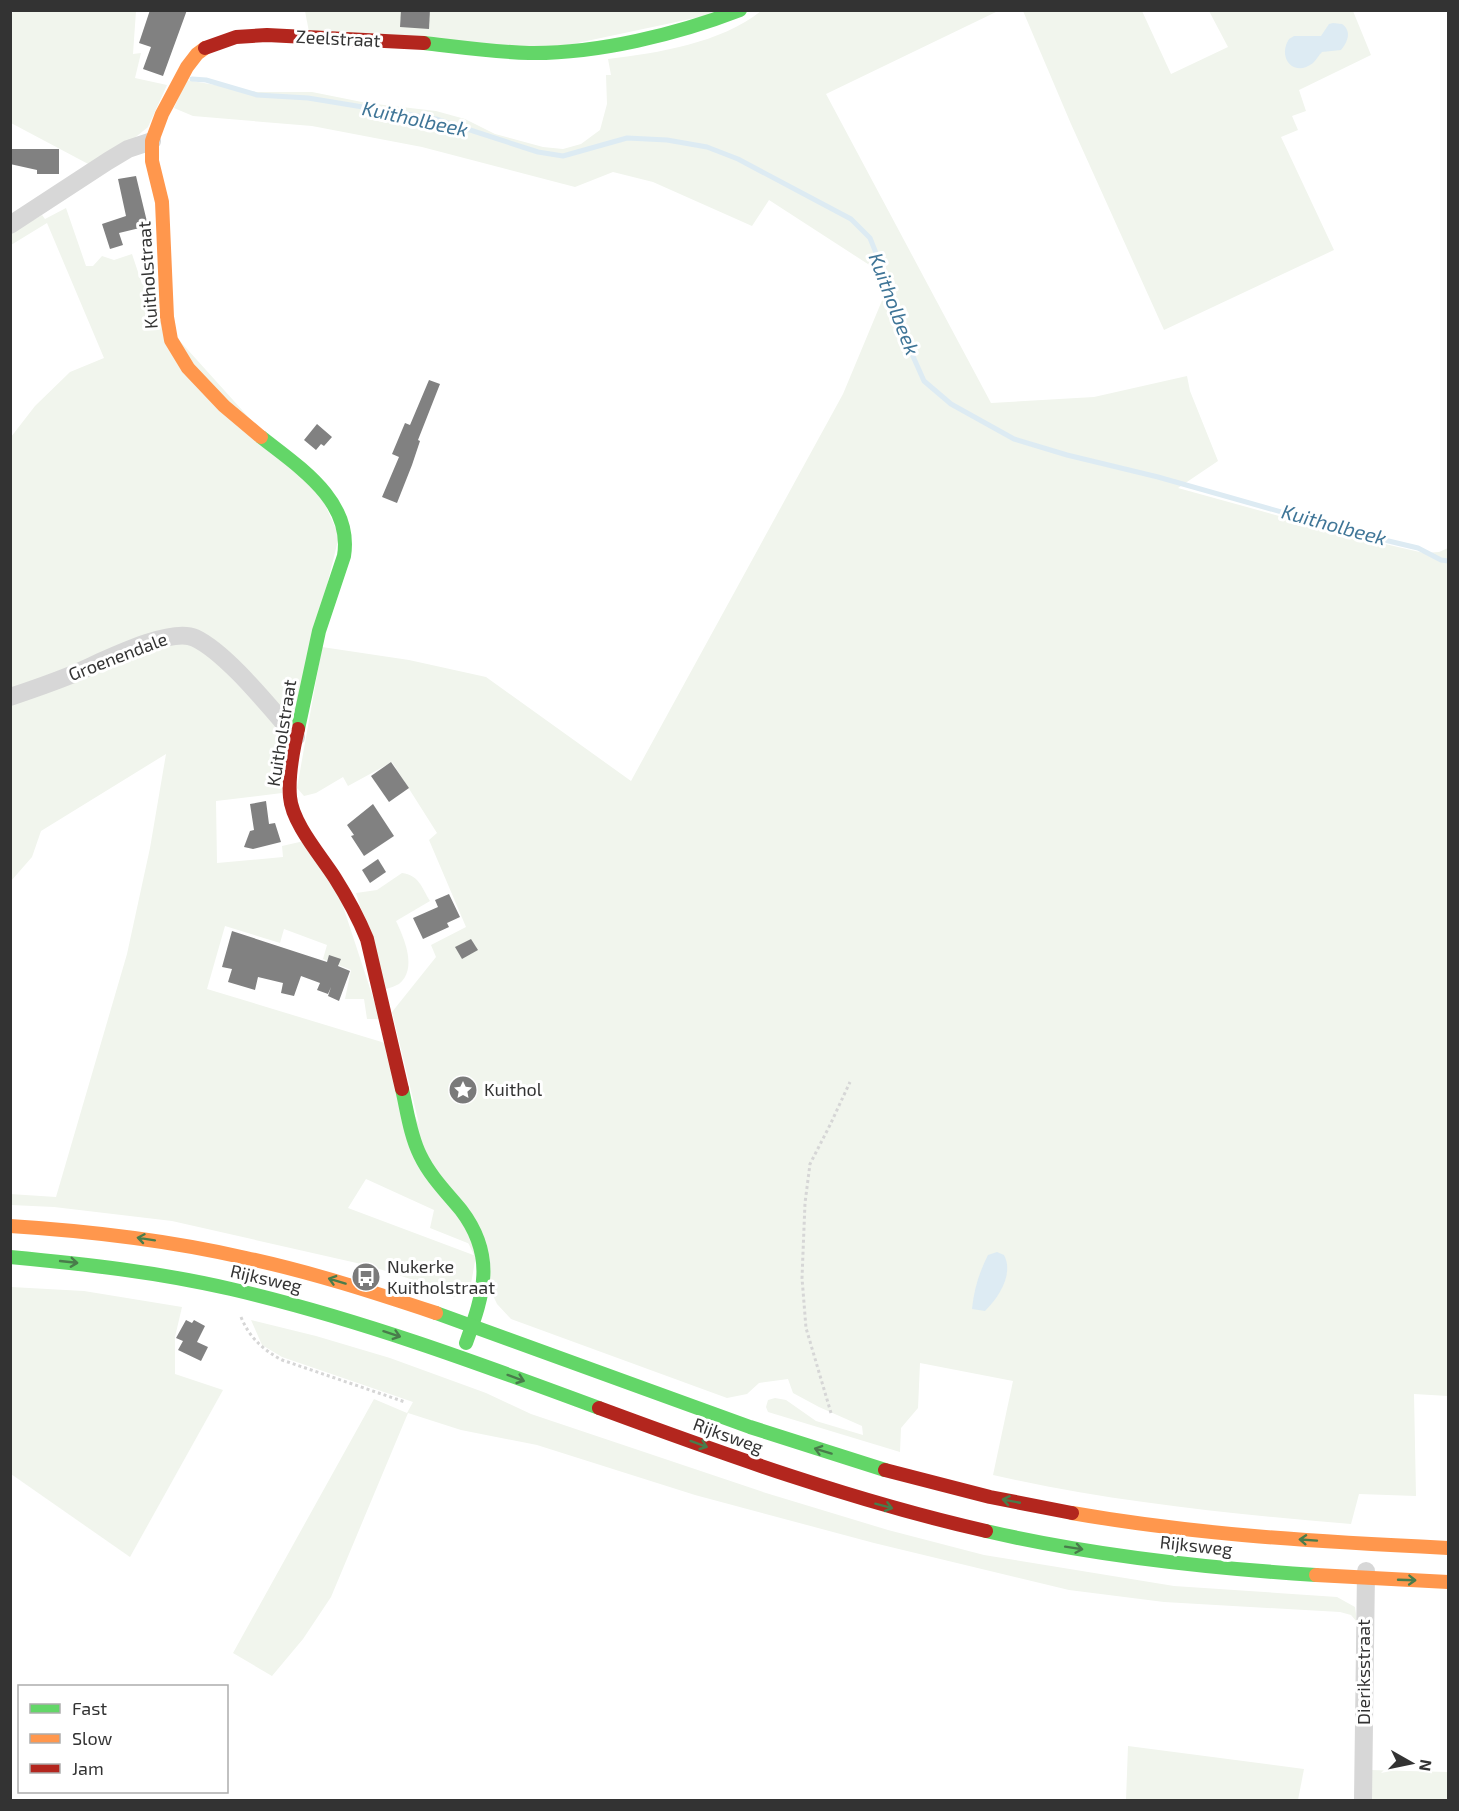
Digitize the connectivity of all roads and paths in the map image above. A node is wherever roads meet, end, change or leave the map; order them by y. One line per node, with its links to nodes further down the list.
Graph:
1 (740, 10): 2 (main road, Zeelstraat)
2 (152, 141): 3 (street); 5 (main road, Kuitholstraat)
3 (10, 225)
4 (10, 697): 5 (street, Groenendale)
5 (296, 736): 9 (main road, Kuitholstraat)
6 (850, 1082): 13 (path)
7 (10, 1226): 9 (main road, Rijksweg, one-way to 7)
8 (10, 1257): 11 (main road, Rijksweg, one-way to 11)
9 (472, 1326): 11 (main road, Kuitholstraat); 14 (main road, Rijksweg, one-way to 9)
10 (246, 1329): 12 (path)
11 (461, 1358): 16 (main road, Rijksweg, one-way to 16)
12 (405, 1402)
13 (831, 1413)
14 (1367, 1544): 15 (main road, Rijksweg); 16 (street, Dieriksstraat)
15 (1449, 1548)
16 (1365, 1579): 17 (main road, Rijksweg, one-way to 17); 18 (street, Dieriksstraat)
17 (1449, 1582)
18 (1363, 1800)

